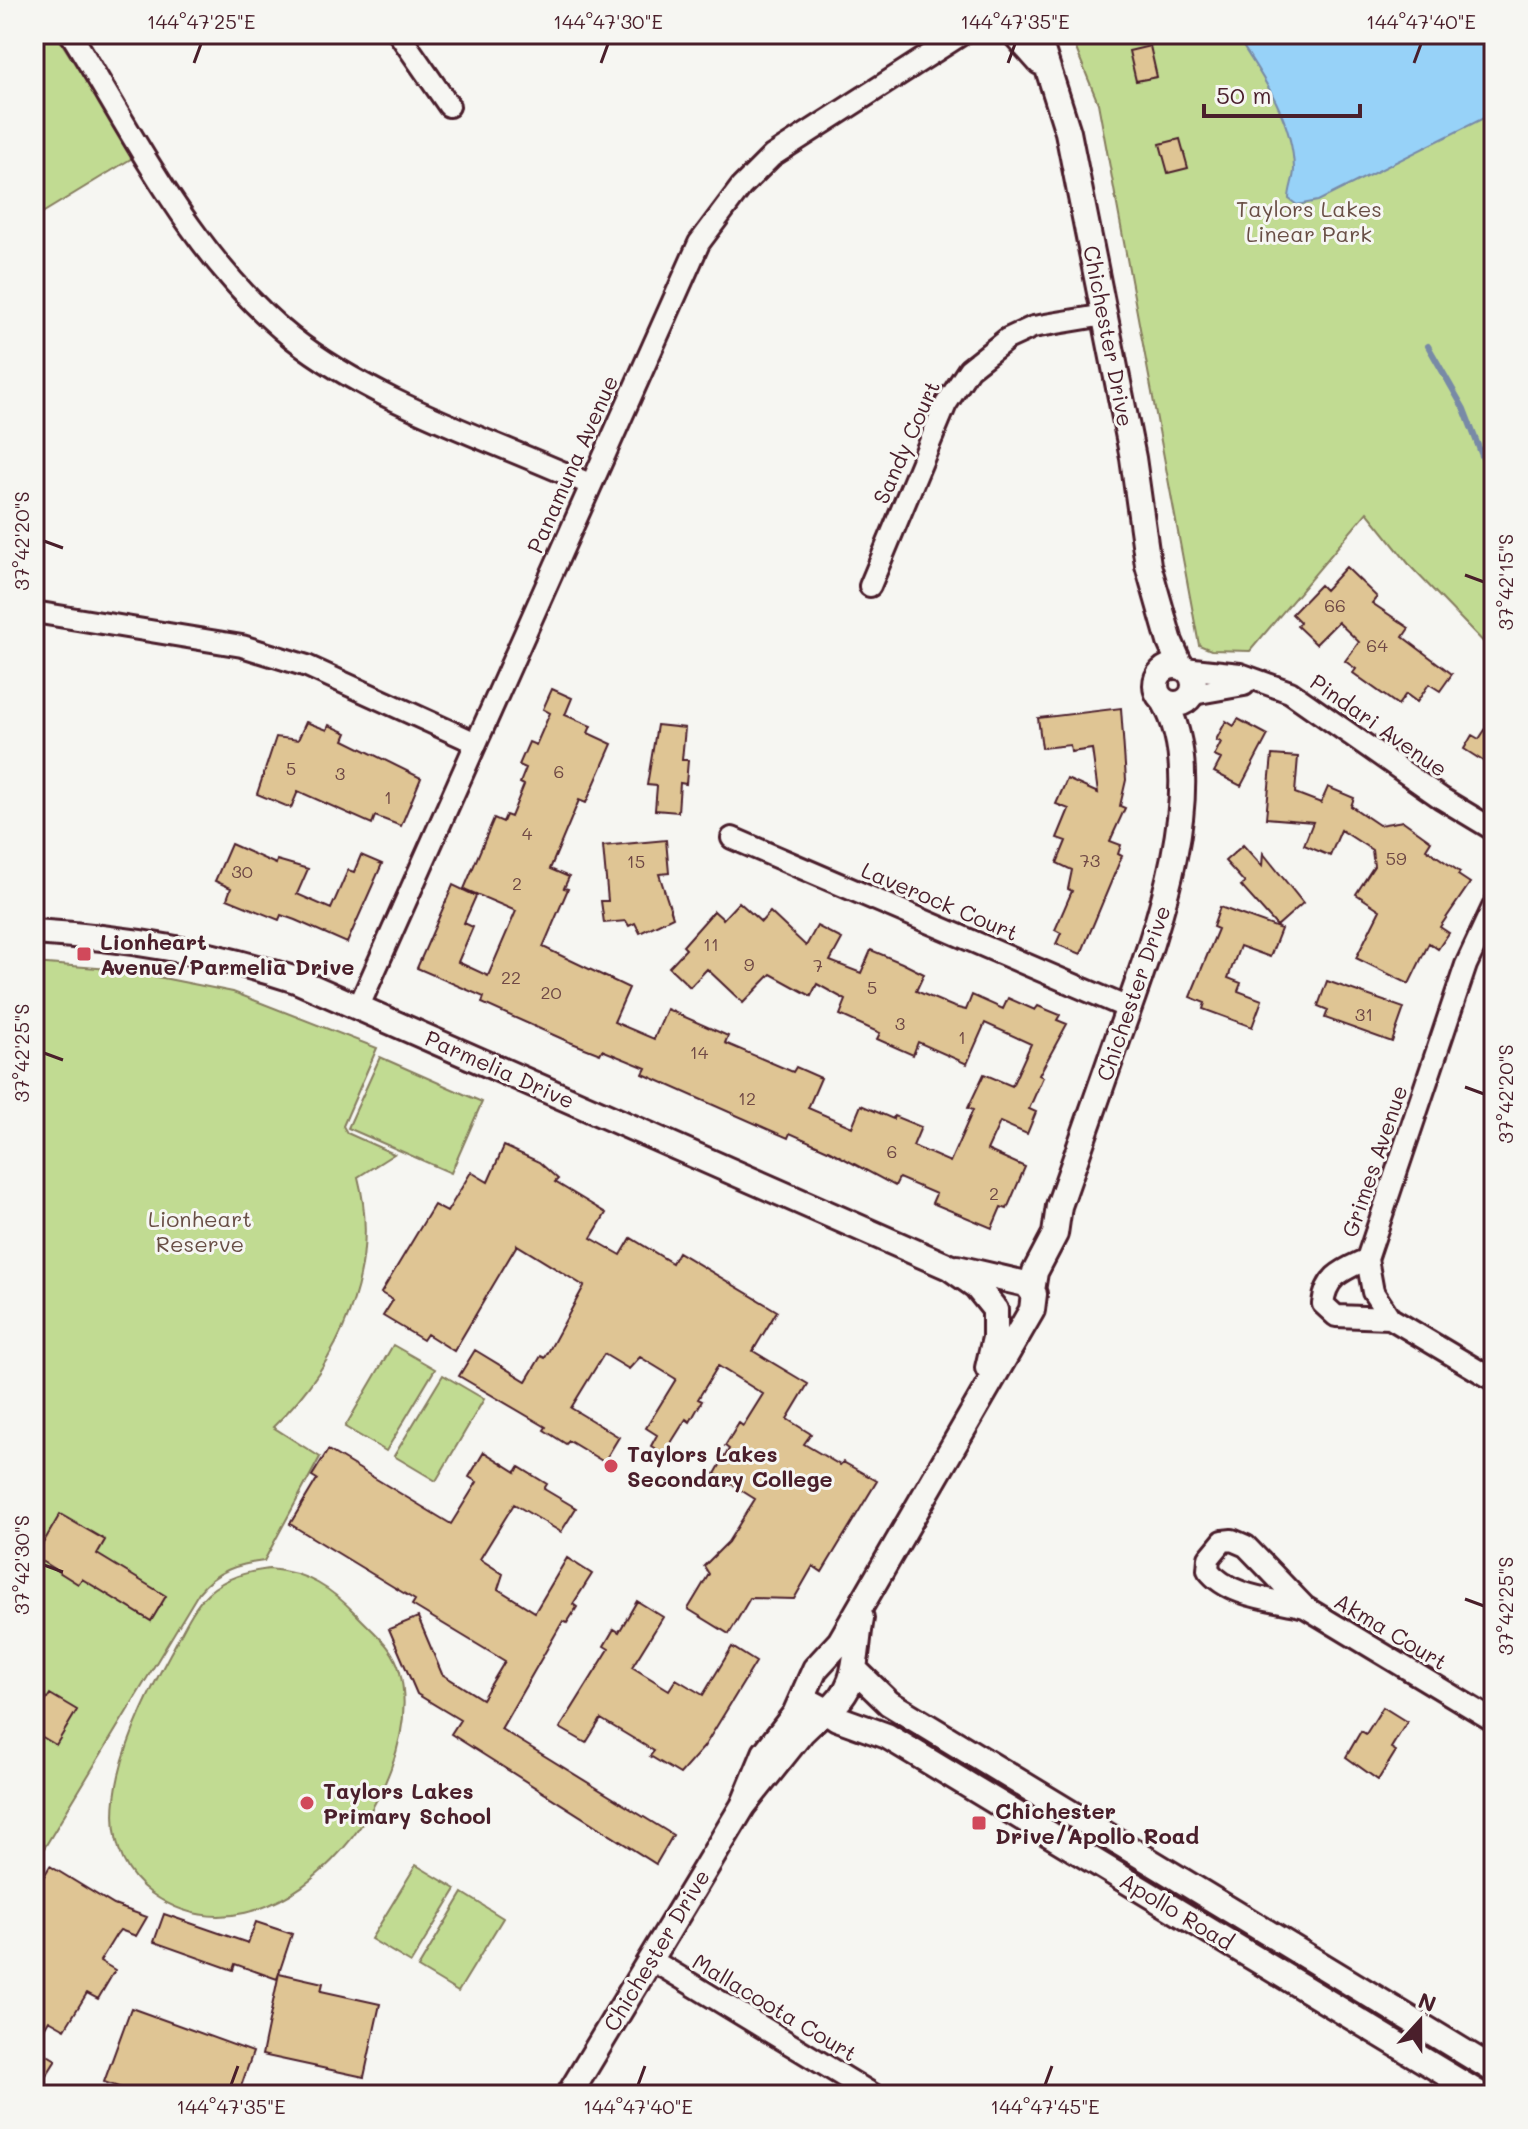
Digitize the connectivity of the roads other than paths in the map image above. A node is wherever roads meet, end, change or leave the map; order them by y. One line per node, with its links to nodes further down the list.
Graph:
1 (71, 34): 10 (street)
2 (399, 34): 8 (street)
3 (976, 34): 6 (street, Panamuna Avenue)
4 (1015, 34): 7 (street, Chichester Drive)
5 (1037, 34): 7 (street, Chichester Drive)
6 (958, 38): 10 (street, Panamuna Avenue)
7 (1049, 74): 9 (street, Chichester Drive)
8 (449, 106)
9 (1105, 315): 11 (street, Sandy Court); 12 (street, Chichester Drive)
10 (589, 484): 18 (street, Panamuna Avenue)
11 (870, 586)
12 (1157, 600): 14 (street, Chichester Drive); 16 (street, Chichester Drive)
13 (34, 612): 18 (street)
14 (1183, 667): 15 (street, Pindari Avenue); 16 (street); 17 (street)
15 (1276, 687): 17 (street, Pindari Avenue); 20 (street, Pindari Avenue)
16 (1160, 690): 17 (street); 19 (street, Chichester Drive)
17 (1191, 696): 19 (street, Chichester Drive)
18 (476, 743): 24 (street, Panamuna Avenue)
19 (1180, 775): 25 (street, Chichester Drive)
20 (1494, 830)
21 (732, 838): 25 (street, Laverock Court)
22 (1494, 905): 27 (street, Grimes Avenue)
23 (34, 932): 24 (street, Parmelia Drive)
24 (359, 1006): 28 (street, Parmelia Drive)
25 (1128, 1008): 26 (street, Chichester Drive)
26 (1059, 1206): 29 (street, Chichester Drive); 30 (street, Chichester Drive)
27 (1367, 1259): 32 (street, Grimes Avenue); 32 (street)
28 (949, 1267): 29 (street, Parmelia Drive); 31 (street, Parmelia Drive)
29 (1008, 1279): 30 (street, Parmelia Drive); 31 (street, Chichester Drive)
30 (1030, 1303): 31 (street); 34 (street, Chichester Drive)
31 (994, 1308): 34 (street, Chichester Drive)
32 (1390, 1318): 33 (street)
33 (1494, 1380)
34 (977, 1401): 35 (street, Chichester Drive)
35 (865, 1600): 37 (street, Chichester Drive); 38 (street, Chichester Drive)
36 (1305, 1607): 41 (street, Akma Court)
37 (828, 1656): 38 (street); 39 (street)
38 (854, 1669): 40 (street); 44 (street, Apollo Road)
39 (806, 1689): 40 (street); 42 (street, Chichester Drive)
40 (825, 1711): 42 (street, Chichester Drive); 47 (street, Apollo Road)
41 (1494, 1721)
42 (743, 1806): 43 (street, Chichester Drive)
43 (650, 1959): 45 (street, Chichester Drive); 46 (street, Mallacoota Court)
44 (1494, 2070)
45 (569, 2095)
46 (874, 2095)
47 (1481, 2095)

